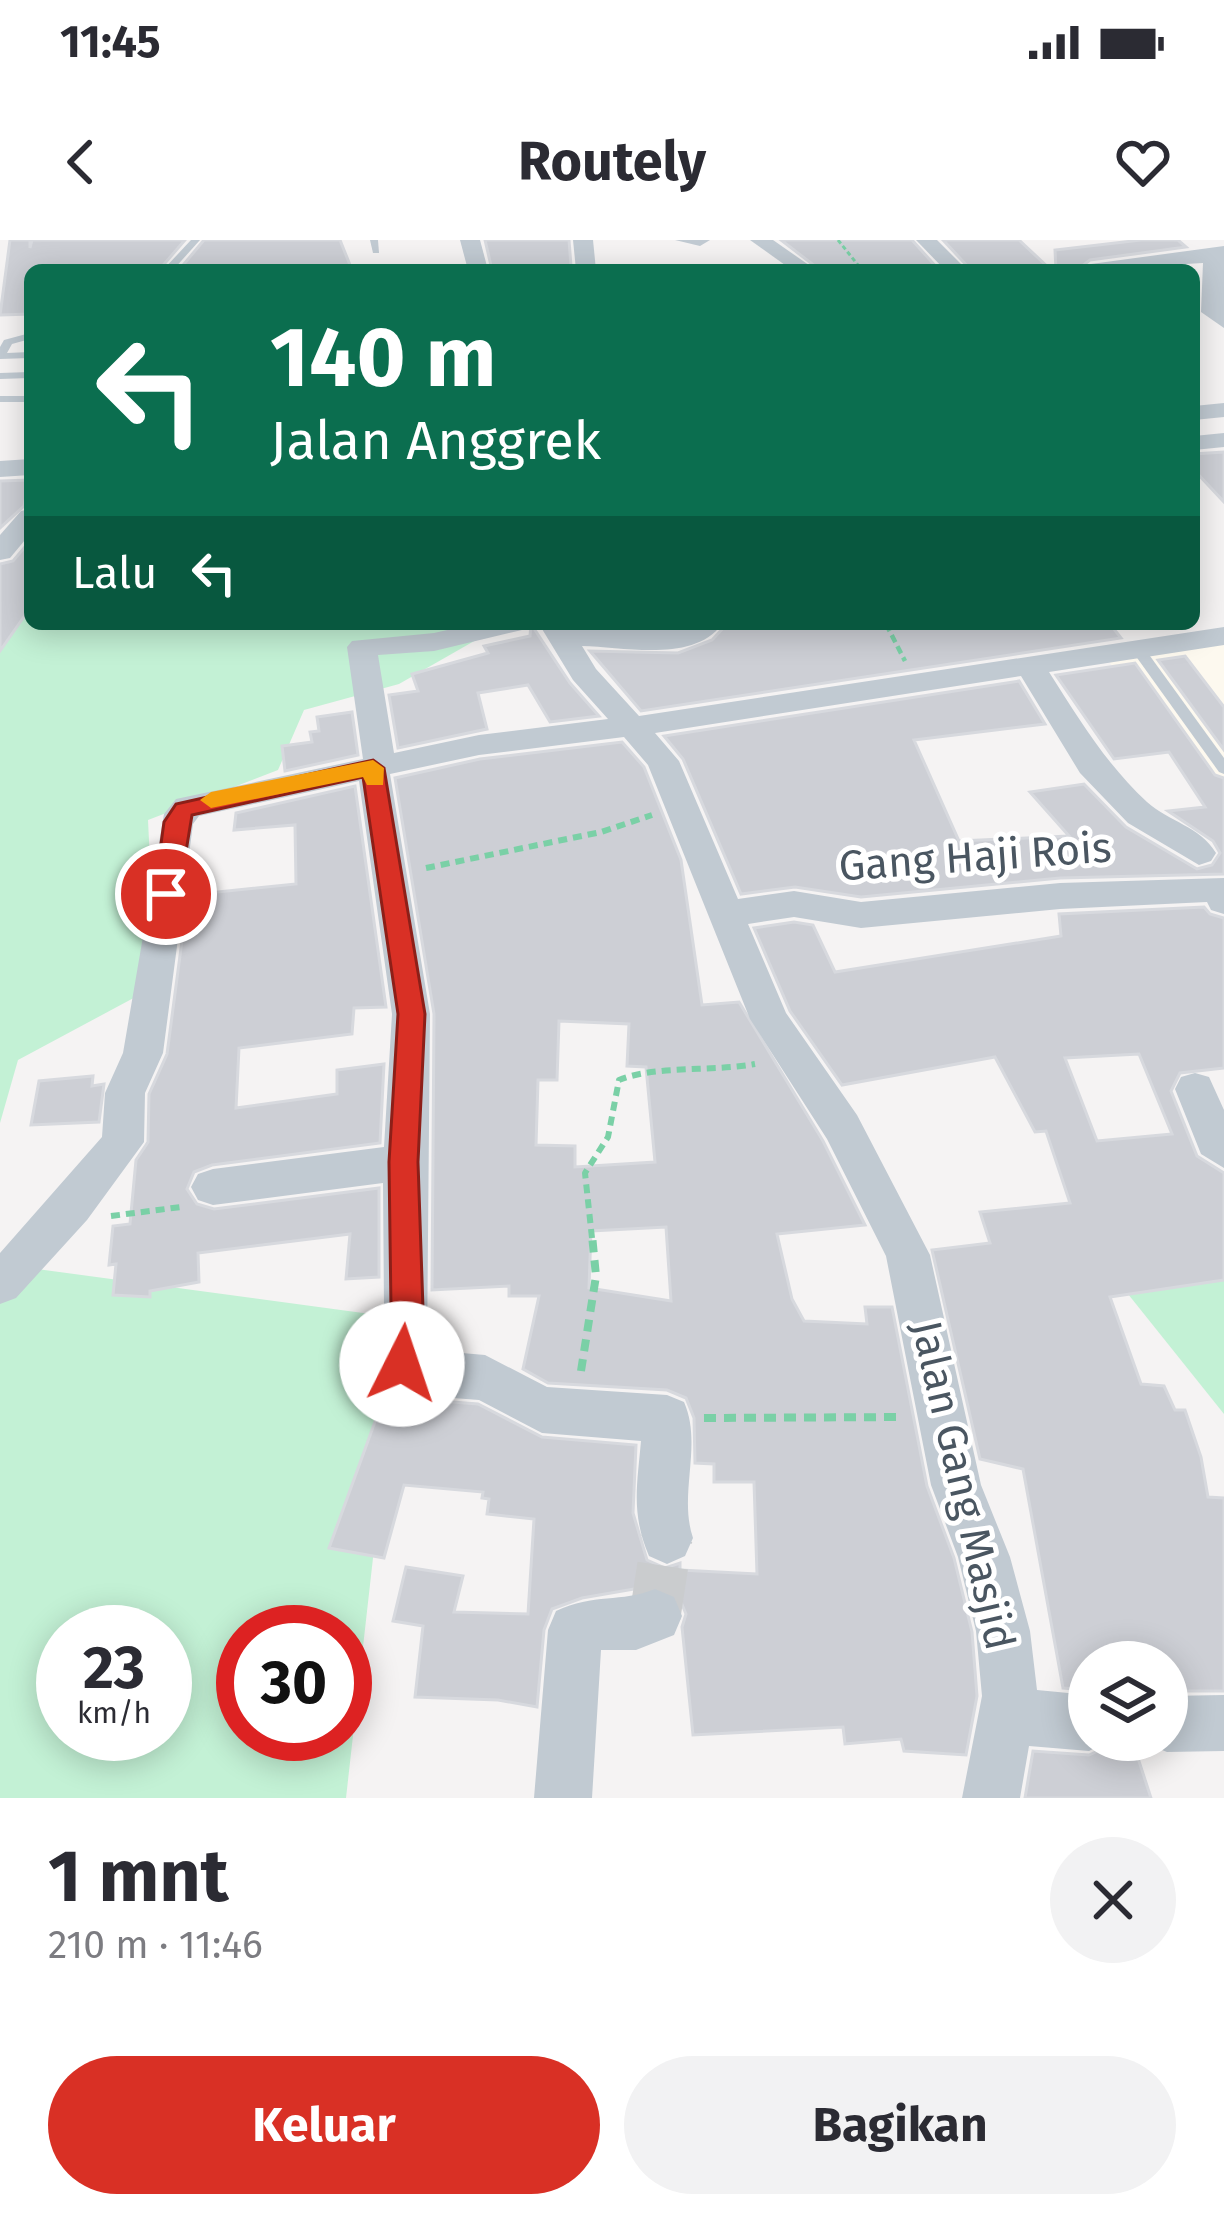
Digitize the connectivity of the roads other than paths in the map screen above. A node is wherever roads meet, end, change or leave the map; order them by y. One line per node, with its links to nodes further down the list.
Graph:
1 (196, 240): 7 (lane)
2 (686, 240): 3 (street)
3 (700, 240)
4 (760, 240): 8 (street)
5 (926, 240): 9 (street)
6 (1218, 254): 10 (street); 11 (street)
7 (174, 264)
8 (797, 264)
9 (951, 264)
10 (1139, 264)
11 (1210, 315)
12 (24, 338): 13 (lane)
13 (0, 356)
14 (24, 524): 15 (street)
15 (0, 553)
16 (484, 630): 23 (street)
17 (702, 630): 18 (street)
18 (558, 631): 22 (street, Jalan Gang Masjid)
19 (1224, 636): 20 (street)
20 (1137, 648): 21 (street); 24 (lane)
21 (1030, 666): 22 (street); 25 (street)
22 (635, 727): 23 (street); 27 (street, Jalan Gang Masjid)
23 (376, 767): 30 (street); 32 (street)
24 (1224, 769)
25 (1199, 854)
26 (1224, 901): 27 (street, Gang Haji Rois)
27 (726, 914): 35 (street, Jalan Gang Masjid)
28 (1196, 1089): 29 (street)
29 (1224, 1150)
30 (404, 1162): 31 (street); 33 (street)
31 (213, 1187)
32 (0, 1284)
33 (667, 1538)
34 (655, 1616): 39 (street)
35 (1008, 1711): 36 (street); 40 (street, Jalan Gang Masjid)
36 (1068, 1721)
37 (1224, 1723): 38 (street)
38 (1188, 1724)
39 (563, 1798)
40 (991, 1798)

